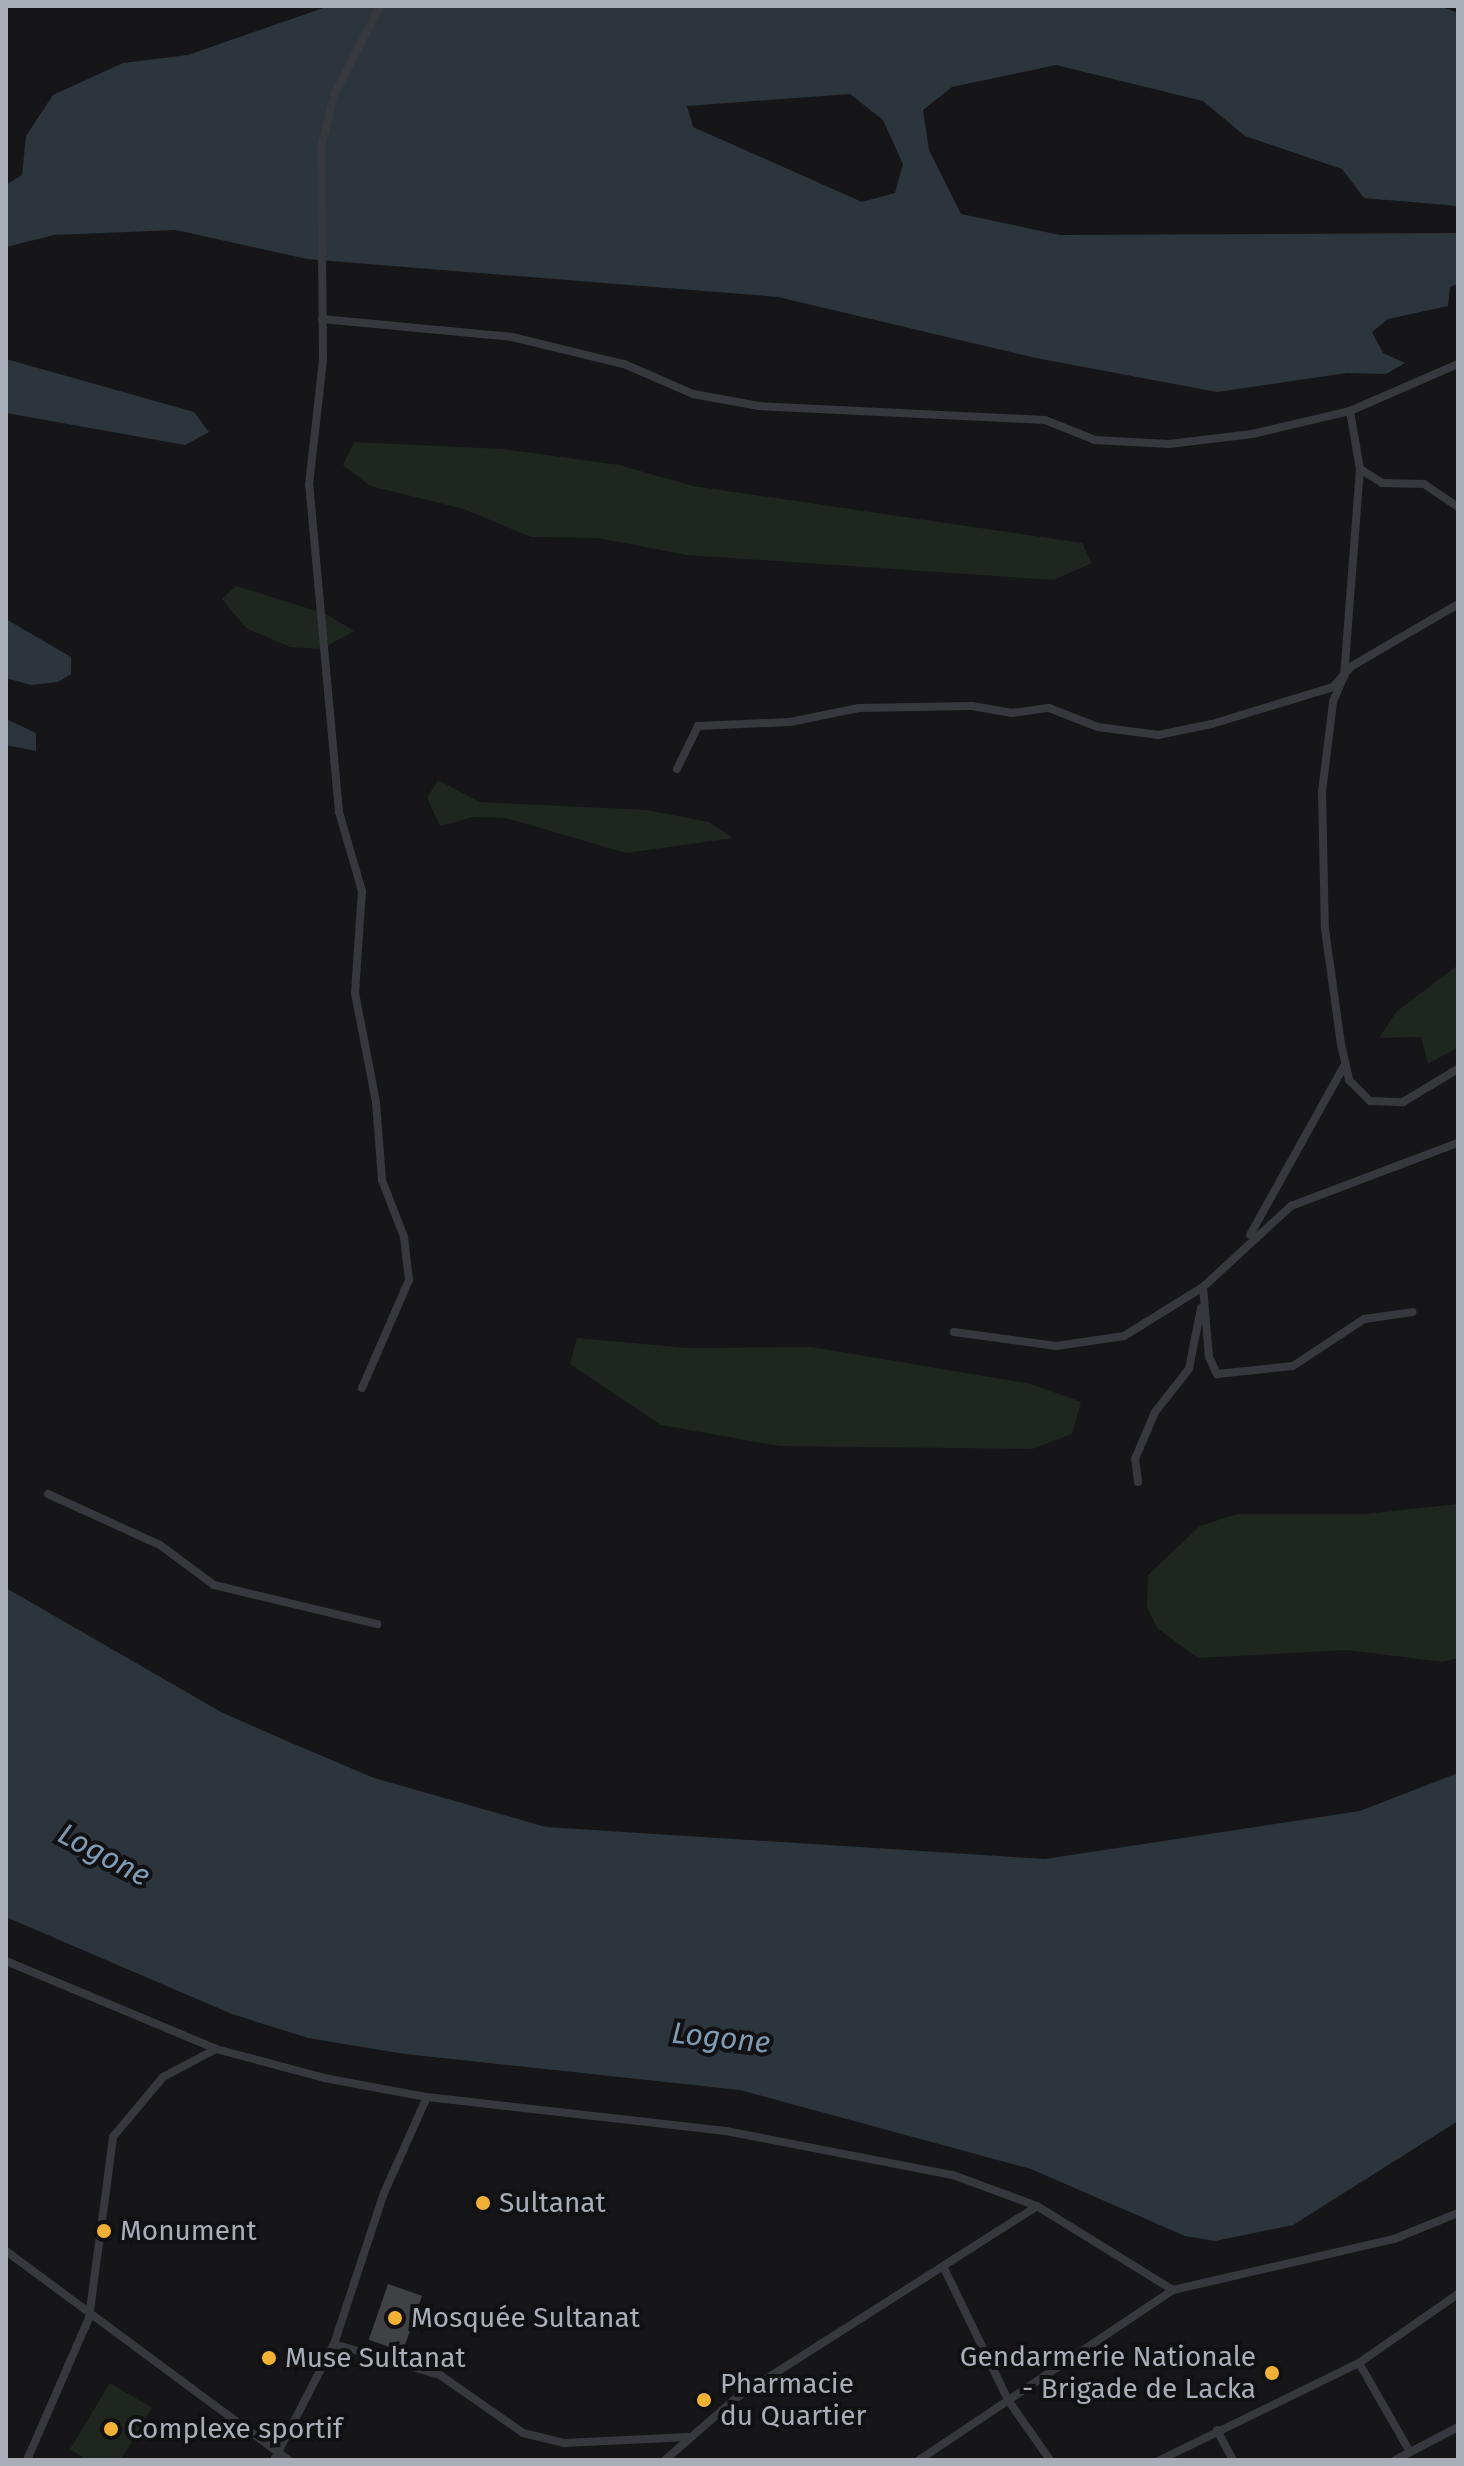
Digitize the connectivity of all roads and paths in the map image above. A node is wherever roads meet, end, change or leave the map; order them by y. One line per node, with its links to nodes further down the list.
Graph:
1 (380, 6): 2 (street)
2 (322, 319): 4 (street); 18 (street)
3 (1458, 364): 4 (street)
4 (1350, 411): 5 (street)
5 (1360, 469): 6 (street); 8 (street)
6 (1458, 507)
7 (1458, 604): 8 (street)
8 (1344, 676): 9 (street); 10 (street)
9 (677, 769)
10 (1345, 1064): 11 (street); 13 (street)
11 (1458, 1069)
12 (1458, 1143): 13 (street)
13 (1246, 1243): 14 (street)
14 (1203, 1287): 15 (street); 17 (street)
15 (1201, 1305): 16 (street); 19 (street)
16 (1413, 1312)
17 (954, 1332)
18 (362, 1388)
19 (1138, 1482)
20 (48, 1494): 21 (street)
21 (377, 1624)
22 (6, 1961): 23 (street)
23 (216, 2049): 24 (street); 31 (street)
24 (427, 2097): 25 (street); 32 (street)
25 (1037, 2206): 28 (street); 29 (street)
26 (1458, 2213): 29 (street)
27 (6, 2251): 31 (street)
28 (943, 2266): 34 (street); 37 (street)
29 (1173, 2290): 34 (street)
30 (1458, 2294): 33 (street)
31 (89, 2318): 39 (street); 40 (street)
32 (334, 2344): 37 (street); 39 (street)
33 (1359, 2363): 36 (street); 38 (street)
34 (1008, 2400): 43 (street); 44 (street)
35 (1457, 2429): 38 (street)
36 (1217, 2430): 45 (street); 46 (street)
37 (689, 2437): 42 (street)
38 (1410, 2452): 47 (street)
39 (276, 2457): 41 (street)
40 (27, 2460)
41 (288, 2460)
42 (665, 2460)
43 (919, 2460)
44 (1050, 2460)
45 (1160, 2460)
46 (1233, 2460)
47 (1395, 2460)

